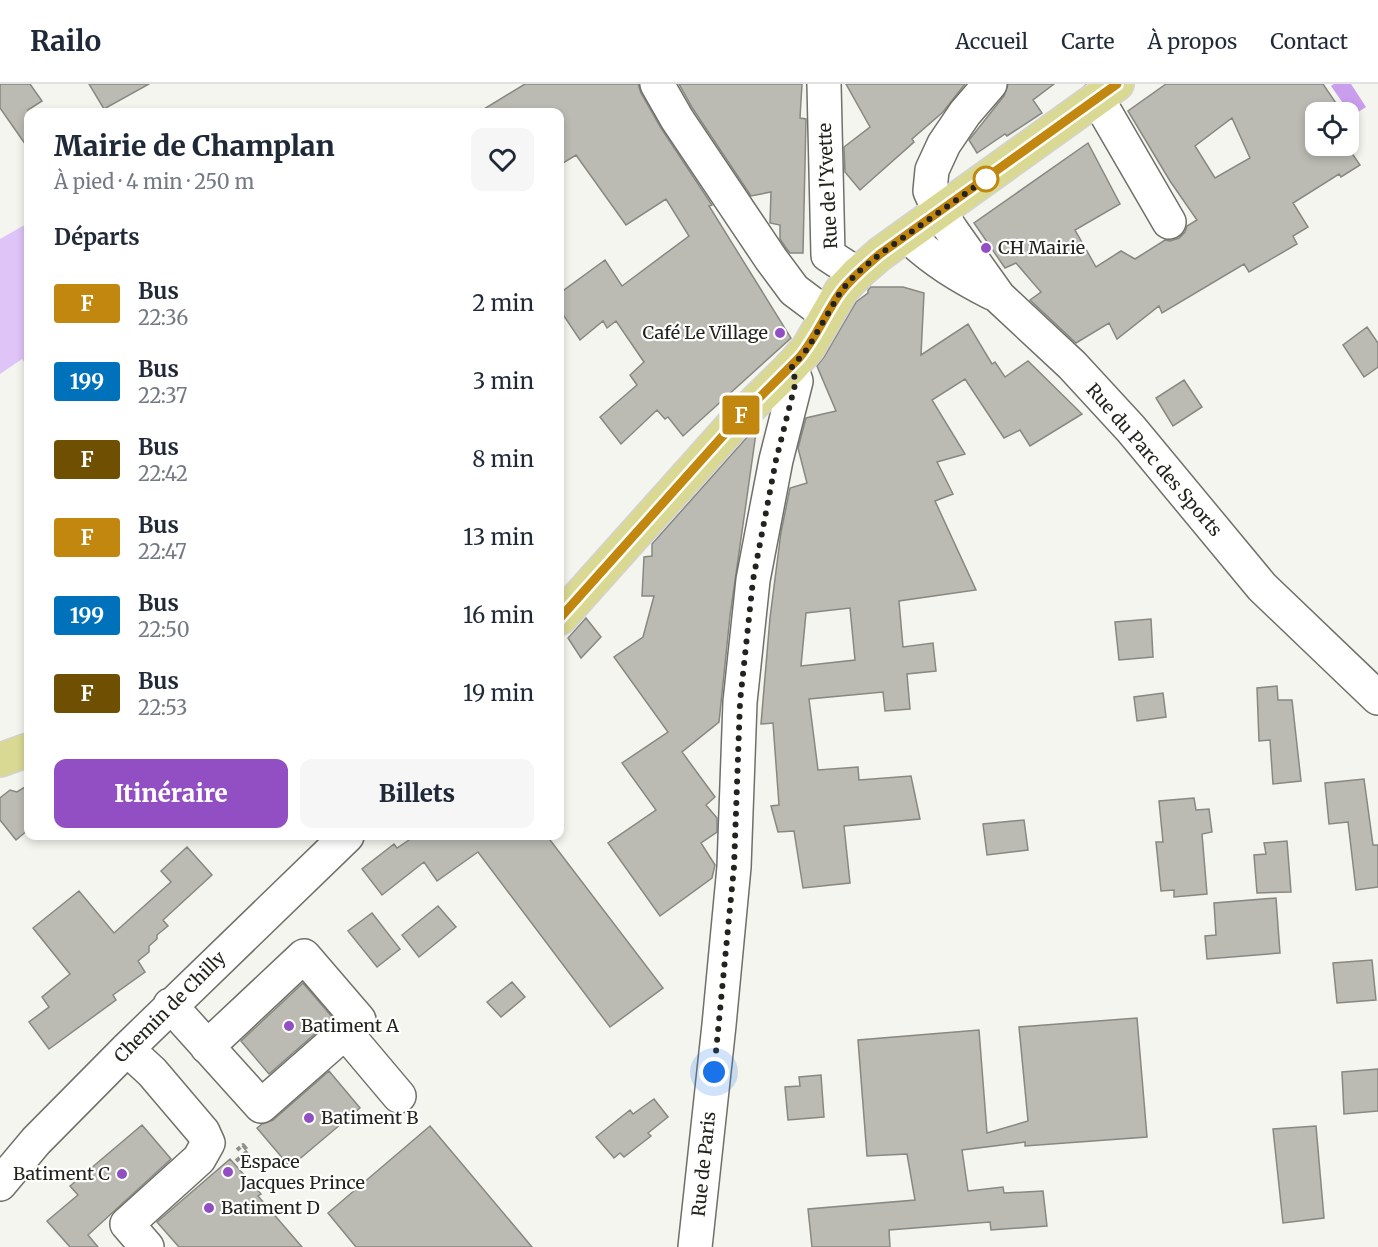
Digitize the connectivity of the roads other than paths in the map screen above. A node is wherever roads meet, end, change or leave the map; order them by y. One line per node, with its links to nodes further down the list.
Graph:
1 (657, 84): 10 (street)
2 (824, 84): 8 (street, Rue de l'Yvette)
3 (990, 84): 5 (street, Rue du Parc des Sports)
4 (1107, 91): 5 (main road); 6 (street)
5 (940, 213): 7 (main road); 11 (street, Rue du Parc des Sports)
6 (1169, 222)
7 (907, 235): 9 (main road); 11 (street)
8 (828, 255): 9 (street, Rue de l'Yvette); 10 (street)
9 (856, 274): 12 (main road)
10 (794, 290): 12 (street)
11 (999, 297): 15 (street, Rue du Parc des Sports)
12 (826, 314): 13 (main road)
13 (791, 368): 14 (main road); 26 (street, Rue de Paris)
14 (564, 614)
15 (1378, 698)
16 (24, 751): 17 (main road)
17 (0, 760)
18 (342, 840): 19 (street, Chemin de Chilly)
19 (170, 1005): 21 (street); 22 (street, Chemin de Chilly)
20 (345, 1032): 21 (street); 21 (street); 23 (street)
21 (207, 1047)
22 (127, 1049): 24 (street, Chemin de Chilly); 25 (street)
23 (399, 1096)
24 (0, 1184)
25 (147, 1247)
26 (695, 1247)

